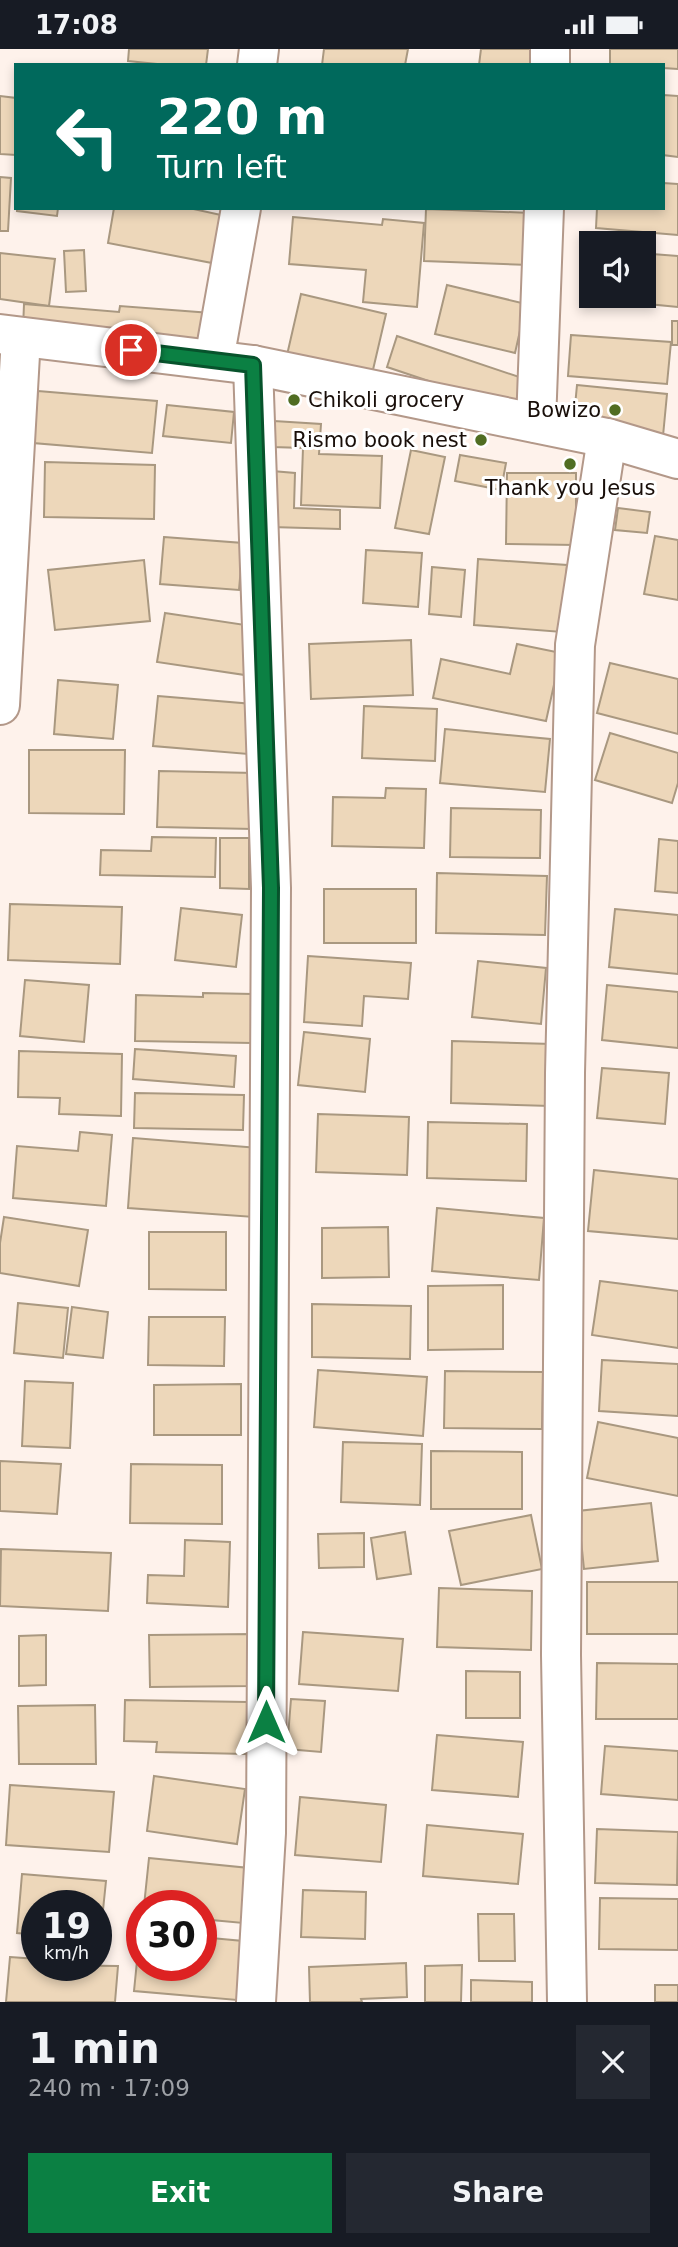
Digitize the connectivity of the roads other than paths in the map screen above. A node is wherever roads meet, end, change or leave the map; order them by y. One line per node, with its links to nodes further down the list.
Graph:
1 (242, 210): 4 (street)
2 (544, 210): 6 (street)
3 (10, 335): 4 (street); 9 (street)
4 (214, 360): 5 (street)
5 (253, 365): 6 (street); 10 (street)
6 (536, 423): 7 (street)
7 (607, 438): 8 (street); 11 (street)
8 (678, 460)
9 (0, 705)
10 (256, 2002)
11 (566, 2002)

